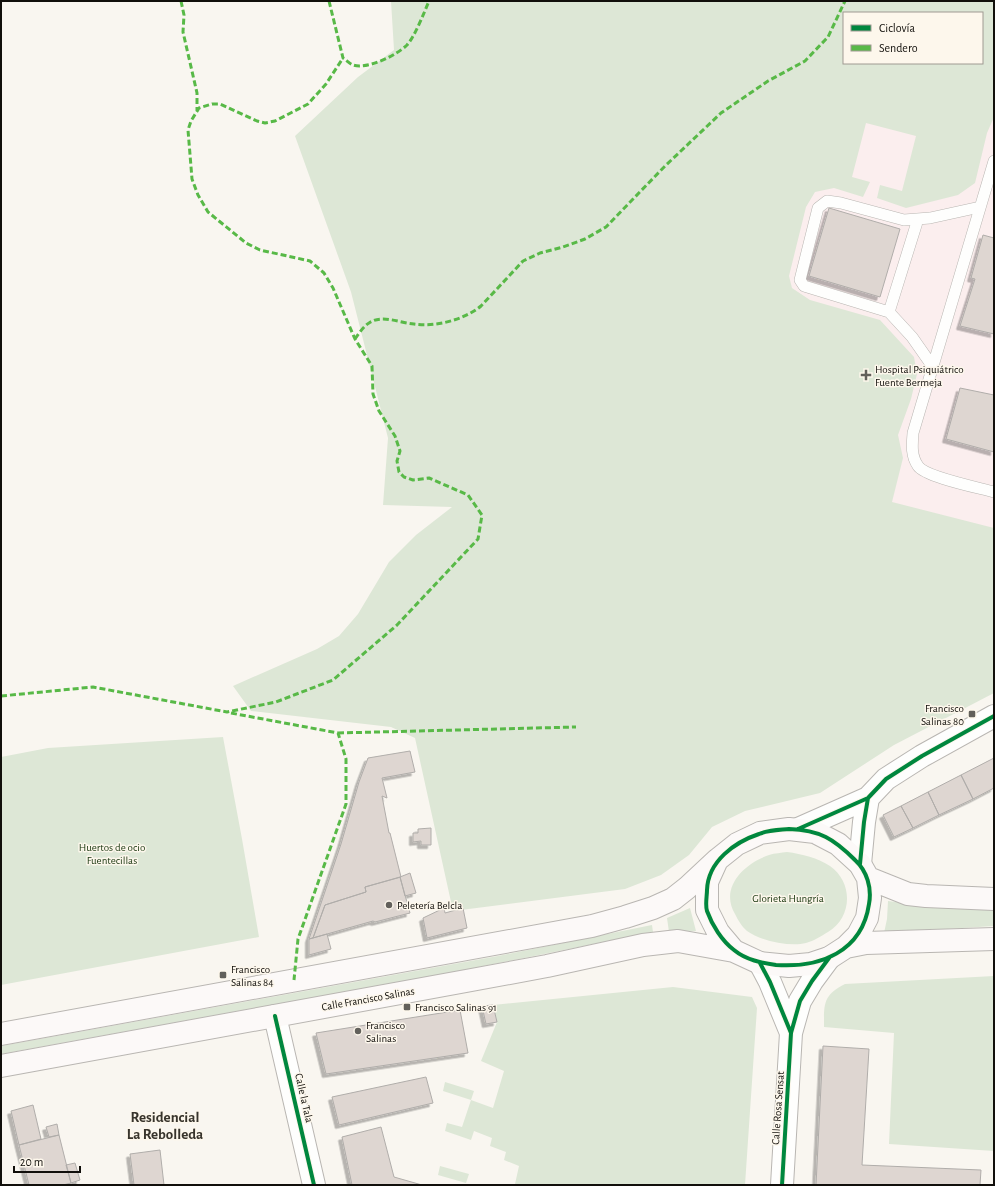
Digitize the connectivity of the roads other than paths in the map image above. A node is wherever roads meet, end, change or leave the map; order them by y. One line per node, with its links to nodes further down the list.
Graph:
1 (994, 161): 2 (lane)
2 (980, 207): 3 (lane); 5 (lane)
3 (918, 219): 4 (lane); 4 (lane)
4 (889, 312): 5 (lane)
5 (933, 367): 6 (lane)
6 (994, 492)
7 (994, 716): 8 (street)
8 (868, 798): 9 (street); 11 (street)
9 (798, 829): 10 (main road); 11 (main road)
10 (717, 860): 14 (main road); 19 (main road)
11 (864, 871): 12 (main road); 15 (main road)
12 (994, 899)
13 (994, 939): 15 (main road)
14 (734, 951): 16 (main road); 17 (main road, Calle Francisco Salinas)
15 (837, 953): 16 (main road); 18 (street, Calle Rosa Sensat)
16 (760, 963): 18 (street, Calle Rosa Sensat)
17 (275, 1016): 20 (main road, Calle Francisco Salinas); 21 (street, Calle la Tala)
18 (791, 1033): 22 (street, Calle Rosa Sensat)
19 (1, 1034)
20 (1, 1066)
21 (314, 1185)
22 (782, 1185)

